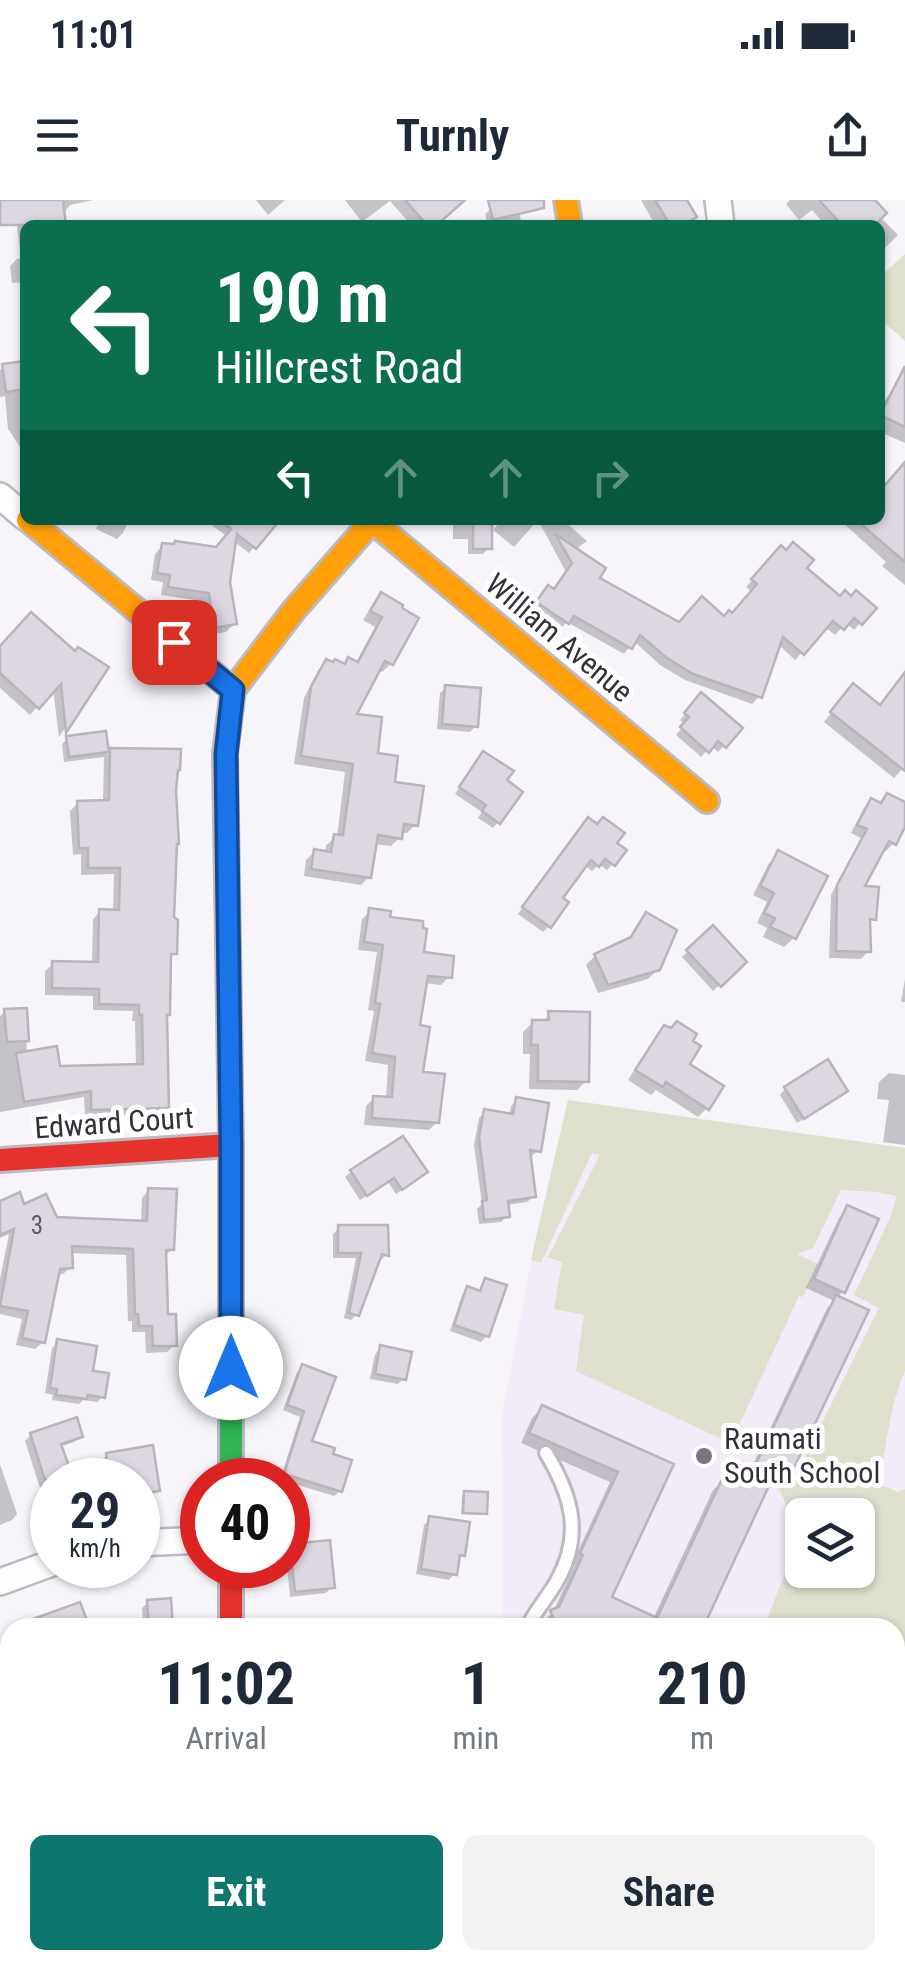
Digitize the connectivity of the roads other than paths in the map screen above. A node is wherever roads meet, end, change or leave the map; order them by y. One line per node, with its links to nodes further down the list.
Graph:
1 (0, 496): 2 (street)
2 (20, 513)
3 (34, 525): 6 (street)
4 (368, 525): 6 (street)
5 (378, 525): 7 (street, William Avenue)
6 (233, 690): 8 (street)
7 (707, 801)
8 (231, 1145): 9 (street, Edward Court); 11 (street)
9 (0, 1160)
10 (546, 1453): 16 (lane)
11 (231, 1458)
12 (30, 1571): 13 (street)
13 (0, 1582)
14 (231, 1588): 15 (street)
15 (231, 1618)
16 (531, 1618)

